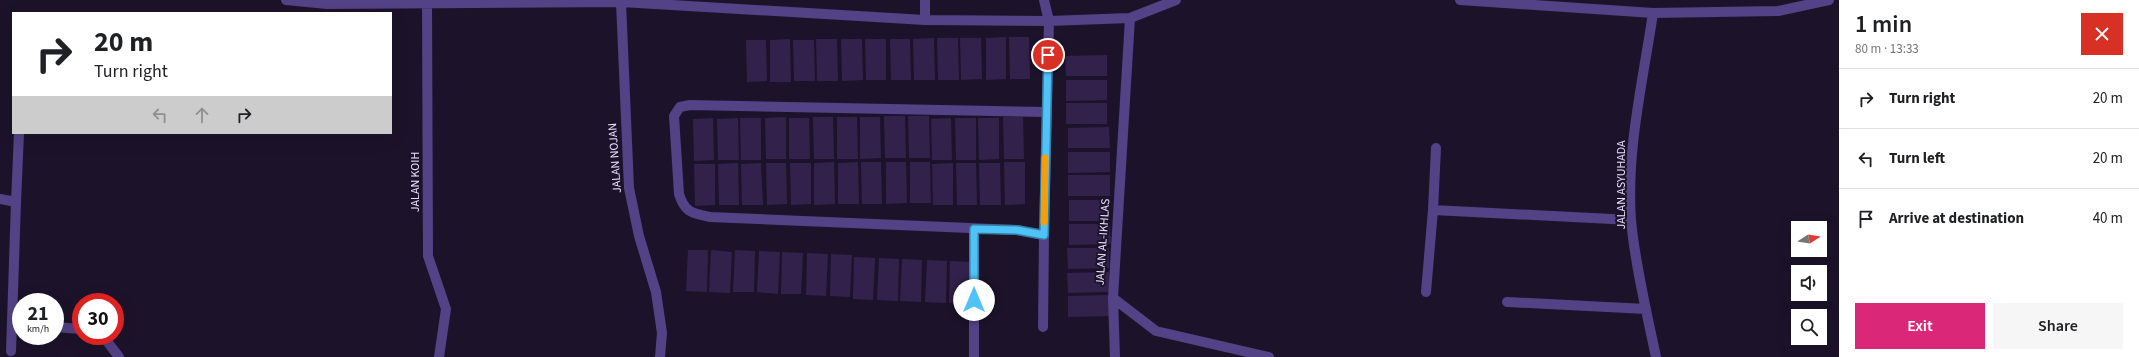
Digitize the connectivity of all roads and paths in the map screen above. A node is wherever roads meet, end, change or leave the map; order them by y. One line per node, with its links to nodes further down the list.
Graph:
1 (286, 0): 9 (street)
2 (925, 0): 12 (street)
3 (1044, 0): 13 (street)
4 (1176, 0): 11 (street)
5 (1460, 0): 10 (street)
6 (1829, 0): 10 (street)
7 (587, 1): 8 (street); 9 (street)
8 (621, 2): 12 (street); 34 (street, JALAN NOJAN)
9 (427, 3): 33 (street, JALAN KOIH)
10 (1653, 13): 20 (street, JALAN ASYUHADA)
11 (1130, 18): 13 (street); 25 (street, JALAN AL-IKHLAS)
12 (925, 20): 13 (street)
13 (1049, 21): 14 (street)
14 (1046, 112): 21 (street); 22 (street)
15 (19, 134): 18 (street)
16 (1436, 148): 19 (street)
17 (0, 199): 18 (street)
18 (16, 202): 24 (street)
19 (1433, 210): 20 (street); 23 (street)
20 (1631, 220): 27 (street, JALAN ASYUHADA)
21 (974, 229): 22 (street); 35 (street)
22 (1044, 235): 28 (street)
23 (1426, 292)
24 (16, 293)
25 (1113, 298): 36 (street); 37 (street, JALAN AL-IKHLAS)
26 (1507, 302): 27 (street)
27 (1646, 309): 38 (street, JALAN ASYUHADA)
28 (1043, 327)
29 (12, 345): 31 (street)
30 (110, 345): 32 (street)
31 (11, 351)
32 (119, 357)
33 (440, 357)
34 (660, 357)
35 (974, 357)
36 (1115, 357)
37 (1269, 357)
38 (1656, 357)

